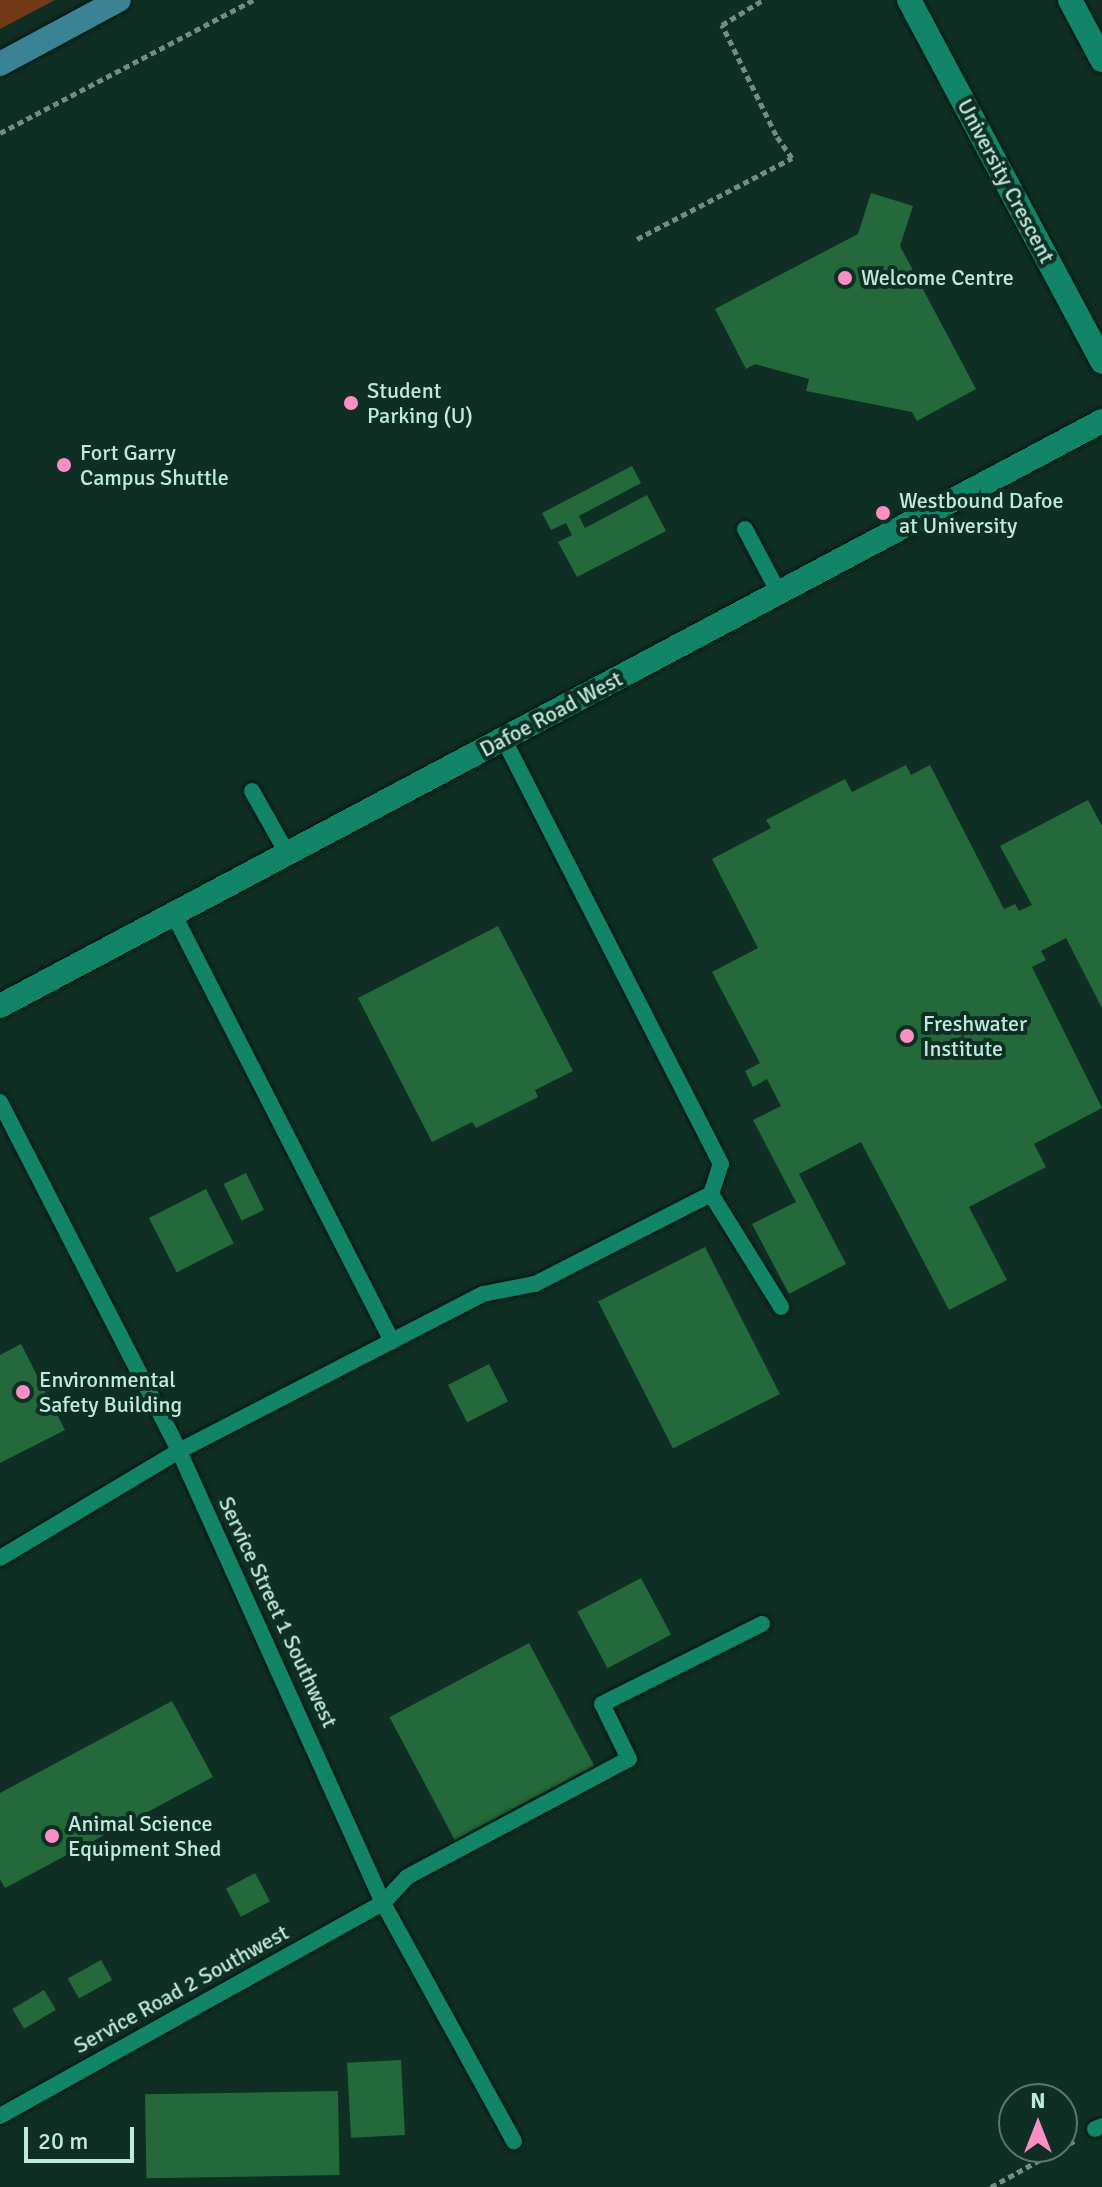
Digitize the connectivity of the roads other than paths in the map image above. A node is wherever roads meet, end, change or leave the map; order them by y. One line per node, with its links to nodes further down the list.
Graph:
1 (119, 0): 5 (main road)
2 (909, 0): 6 (street, University Crescent)
3 (1070, 0): 4 (street)
4 (1102, 60)
5 (0, 64)
6 (1102, 362)
7 (1102, 421): 9 (street, Dafoe Road West)
8 (745, 529): 9 (lane)
9 (779, 593): 10 (street, Dafoe Road West)
10 (504, 740): 12 (street, Dafoe Road West); 16 (lane)
11 (252, 791): 12 (lane)
12 (287, 853): 13 (street, Dafoe Road West)
13 (174, 915): 14 (street, Dafoe Road West); 18 (lane)
14 (0, 1006)
15 (0, 1102): 19 (lane, Service Street 1 Southwest)
16 (711, 1194): 17 (lane); 18 (lane)
17 (781, 1307)
18 (392, 1341): 19 (lane)
19 (179, 1451): 20 (lane); 22 (lane, Service Street 1 Southwest)
20 (0, 1558)
21 (762, 1624): 22 (lane, Service Road 2 Southwest)
22 (383, 1903): 23 (lane, Service Road 2 Southwest); 24 (lane, Service Street 1 Southwest)
23 (0, 2116)
24 (514, 2141)

